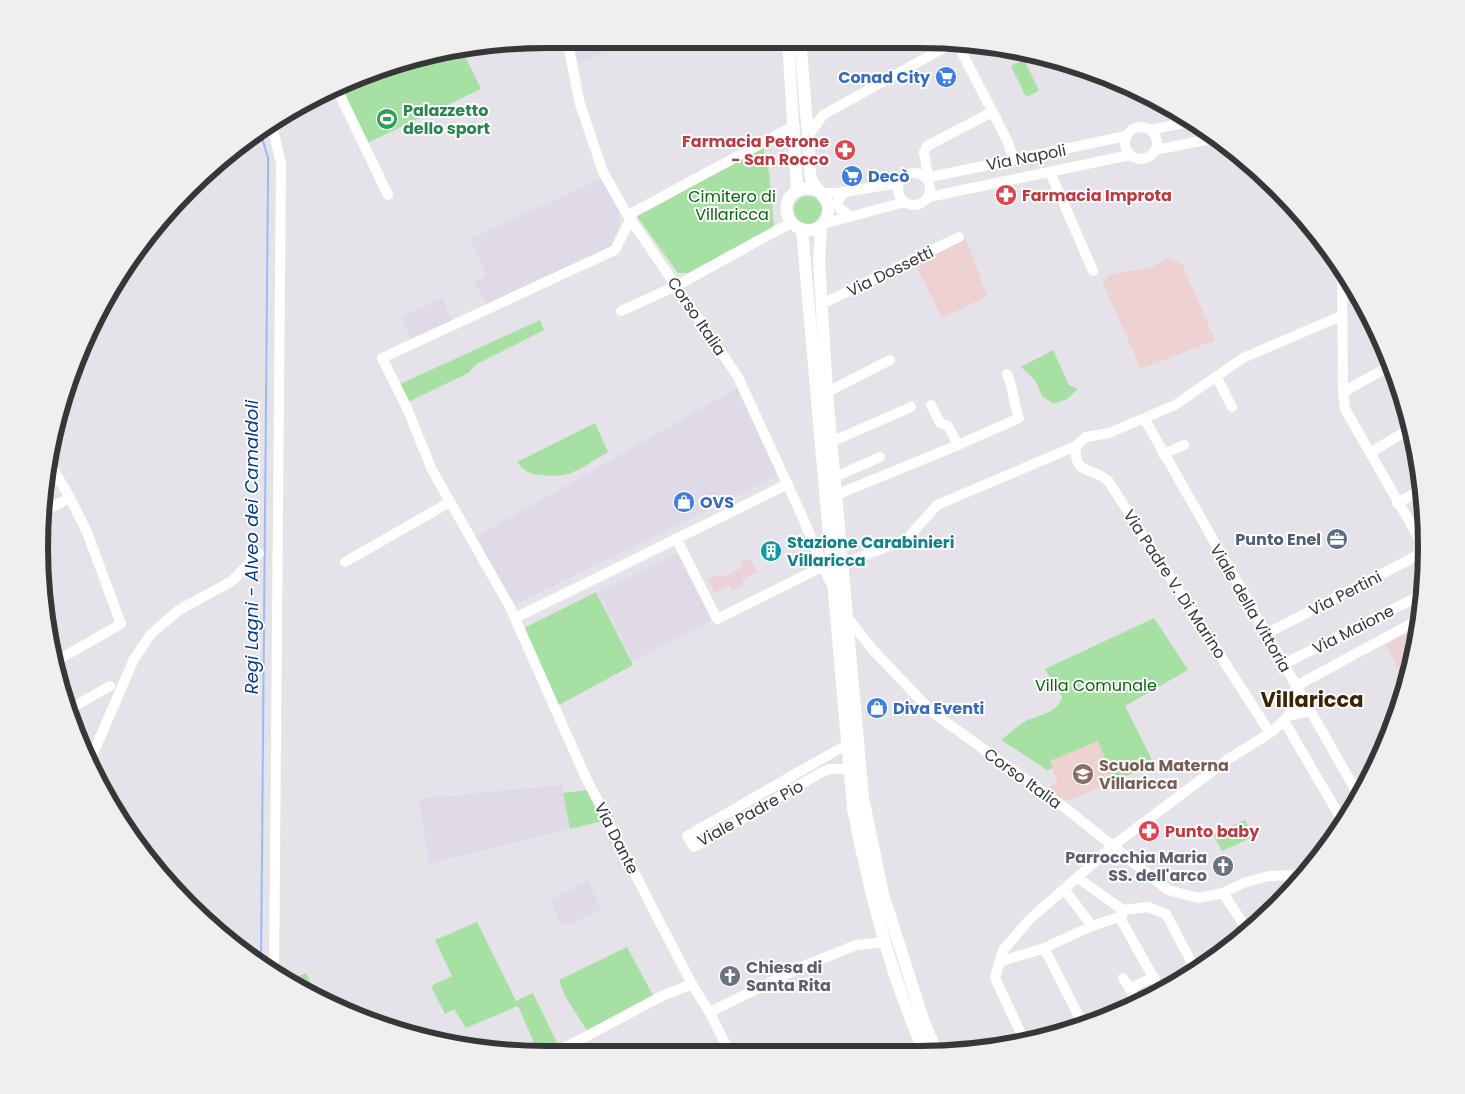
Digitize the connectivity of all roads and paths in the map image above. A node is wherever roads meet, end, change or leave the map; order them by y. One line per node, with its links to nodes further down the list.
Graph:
1 (568, 48): 30 (street, Corso Italia)
2 (789, 48): 11 (main road)
3 (801, 48): 7 (main road)
4 (942, 49): 9 (street)
5 (961, 50): 8 (street)
6 (339, 93): 26 (street)
7 (806, 109): 9 (street); 14 (main road)
8 (992, 112): 19 (street); 21 (street)
9 (823, 115): 14 (street)
10 (1183, 123): 13 (street)
11 (795, 128): 23 (main road); 30 (street)
12 (273, 130): 110 (street)
13 (1150, 130): 15 (street); 17 (street)
14 (808, 136): 24 (main road)
15 (1126, 136): 18 (street); 19 (street, Via Napoli)
16 (1207, 140): 17 (street)
17 (1155, 150): 18 (street)
18 (1130, 156): 20 (street, Via Napoli)
19 (1014, 159): 21 (street, Via Napoli)
20 (1050, 172): 27 (street, Via Napoli); 35 (street)
21 (927, 177): 22 (street); 27 (street)
22 (900, 183): 25 (street); 28 (street)
23 (797, 190): 24 (main road); 31 (main road)
24 (820, 192): 25 (street); 32 (main road)
25 (845, 192): 29 (street)
26 (388, 195)
27 (929, 197): 28 (street)
28 (905, 202): 29 (street)
29 (849, 215): 32 (street)
30 (629, 217): 37 (street, Corso Italia); 65 (street, Via Dante)
31 (791, 222): 33 (main road); 37 (street)
32 (822, 225): 33 (main road); 38 (main road)
33 (802, 230): 70 (main road)
34 (959, 237): 38 (street, Via Dossetti)
35 (1093, 271)
36 (1342, 283): 40 (street)
37 (676, 286): 39 (street); 61 (street, Corso Italia)
38 (822, 304): 45 (main road)
39 (621, 311)
40 (1341, 316): 44 (street); 46 (street)
41 (890, 360): 45 (street)
42 (1384, 369): 46 (street)
43 (1008, 374): 53 (street)
44 (1217, 378): 49 (street); 50 (street)
45 (827, 392): 52 (main road)
46 (1343, 392): 56 (street)
47 (931, 405): 53 (street)
48 (911, 407): 52 (street)
49 (1232, 407)
50 (1144, 418): 55 (street); 57 (street, Viale della Vittoria)
51 (1404, 432): 56 (street)
52 (831, 442): 60 (main road)
53 (958, 445): 63 (street)
54 (1184, 445): 57 (street)
55 (1076, 446): 75 (street); 92 (street, Via Padre V. Di Marino)
56 (1370, 453): 66 (street)
57 (1163, 454): 82 (street, Viale della Vittoria)
58 (880, 458): 60 (street)
59 (54, 470): 64 (street)
60 (834, 476): 63 (main road)
61 (788, 484): 69 (street); 71 (street, Corso Italia)
62 (1414, 494): 66 (street)
63 (836, 495): 75 (main road)
64 (70, 498): 67 (street); 85 (street)
65 (450, 502): 74 (street); 79 (street, Via Dante)
66 (1397, 503): 68 (street)
67 (50, 508)
68 (1417, 536)
69 (676, 538): 76 (street); 79 (street)
70 (830, 543): 71 (street); 78 (main road)
71 (816, 547): 76 (street, Corso Italia)
72 (259, 553): 94 (street)
73 (1417, 555): 82 (street, Via Pertini)
74 (345, 562)
75 (842, 564): 78 (main road)
76 (824, 566): 78 (street, Corso Italia)
77 (1414, 598): 86 (street, Via Maione)
78 (840, 599): 80 (main road); 93 (main road)
79 (515, 618): 113 (street, Via Dante)
80 (847, 618): 83 (street, Corso Italia); 84 (main road)
81 (1411, 625): 88 (street)
82 (1266, 634): 86 (street, Viale della Vittoria)
83 (872, 648): 84 (street); 98 (street, Corso Italia)
84 (850, 657): 123 (main road)
85 (61, 658)
86 (1284, 664): 88 (street, Viale della Vittoria)
87 (110, 686): 89 (street)
88 (1296, 686): 90 (street, Viale della Vittoria); 91 (street)
89 (74, 707)
90 (1310, 711): 91 (street); 96 (street, Viale della Vittoria)
91 (1287, 718): 92 (street); 97 (street)
92 (1270, 733): 98 (street)
93 (846, 745): 95 (main road); 95 (street, Viale Padre Pio)
94 (92, 752)
95 (848, 769): 106 (main road)
96 (1355, 789)
97 (1339, 815)
98 (1114, 846): 99 (street); 102 (street, Corso Italia)
99 (1078, 878): 101 (street); 103 (street)
100 (1292, 878): 102 (street, Corso Italia)
101 (1064, 889): 105 (street); 108 (street)
102 (1223, 894): 104 (street)
103 (1122, 913): 105 (street); 109 (street); 111 (street)
104 (1244, 925)
105 (1092, 926): 107 (street)
106 (885, 942): 117 (street); 122 (main road)
107 (1044, 948): 108 (street); 118 (street)
108 (999, 962): 119 (street)
109 (1192, 964)
110 (274, 965)
111 (1154, 977): 114 (street); 115 (street)
112 (1124, 978): 115 (street)
113 (692, 984): 117 (street, Via Dante); 120 (street)
114 (1158, 985)
115 (1130, 988): 116 (street)
116 (1135, 997)
117 (710, 1012): 121 (street, Via Dante)
118 (1081, 1019)
119 (1022, 1035)
120 (568, 1046)
121 (727, 1046)
122 (922, 1046)
123 (934, 1046)

